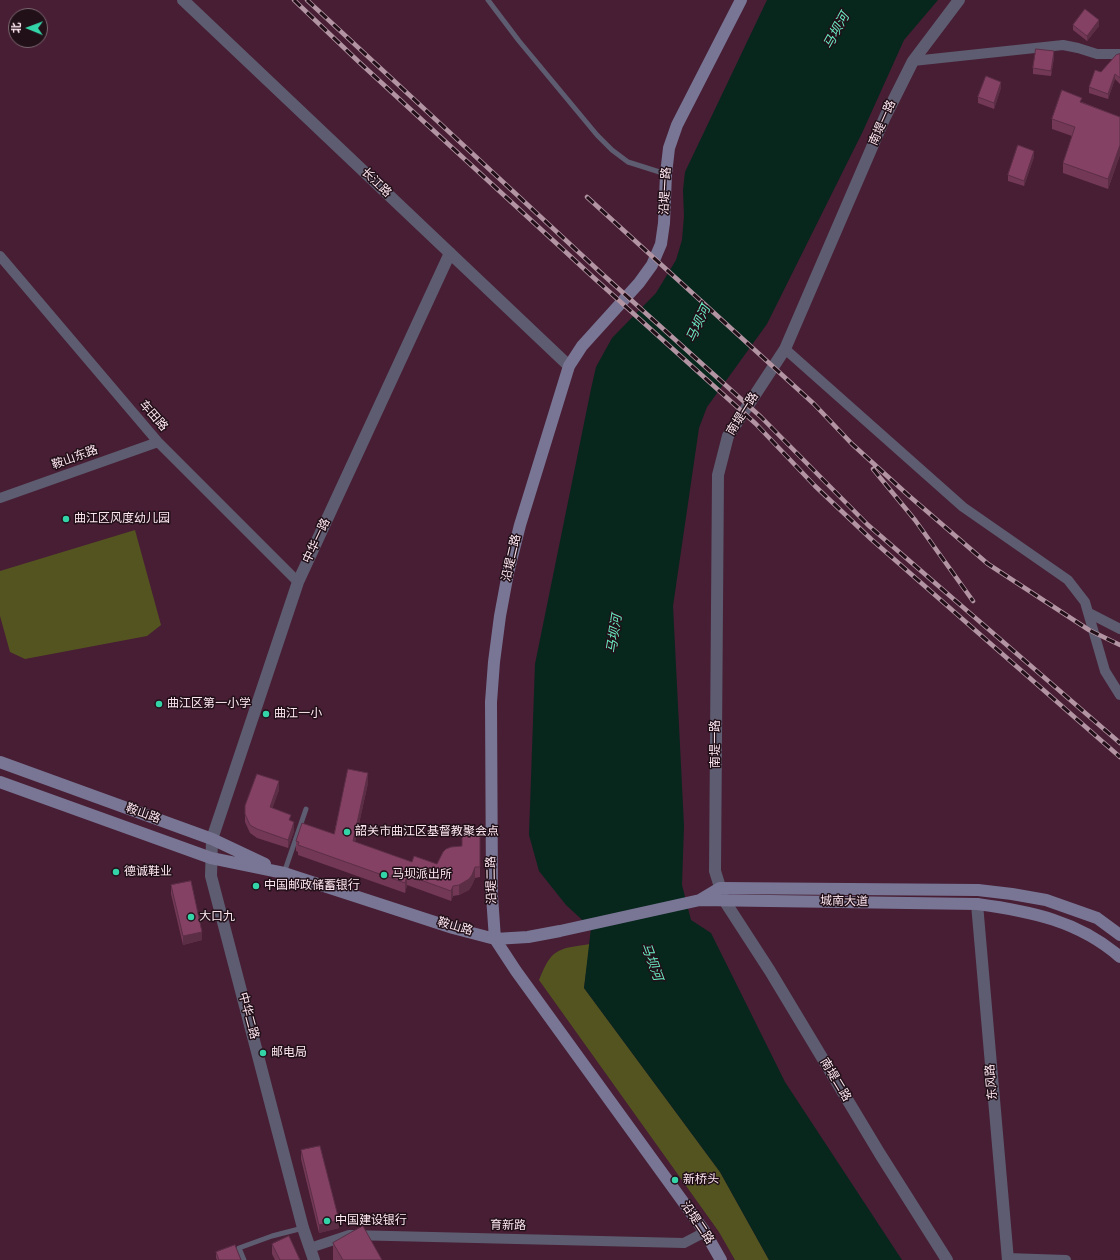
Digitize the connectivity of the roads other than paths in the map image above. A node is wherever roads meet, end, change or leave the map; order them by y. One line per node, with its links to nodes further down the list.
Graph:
1 (183, 0): 8 (street, 长江路)
2 (488, 0): 7 (lane)
3 (741, 0): 7 (main road, 沿堤一路)
4 (959, 0): 6 (street, 南堤一路)
5 (1120, 54): 6 (street)
6 (913, 60): 10 (street, 南堤一路)
7 (666, 174): 11 (main road, 沿堤一路)
8 (450, 253): 11 (street, 长江路); 14 (street, 中华一路)
9 (0, 256): 12 (street, 车田路)
10 (785, 349): 15 (street); 24 (street, 南堤一路)
11 (569, 366): 30 (main road, 沿堤二路)
12 (158, 442): 13 (street, 鞍山东路); 14 (street, 车田路)
13 (0, 498)
14 (298, 582): 21 (street, 中华一路)
15 (1089, 613): 16 (street); 17 (street)
16 (1120, 629)
17 (1120, 695)
18 (0, 762): 21 (main road, 鞍山路)
19 (0, 782): 22 (main road, 鞍山路)
20 (306, 809): 23 (lane)
21 (212, 839): 22 (street, 中华二路); 23 (main road, 鞍山路)
22 (211, 858): 23 (main road, 鞍山路); 32 (street, 中华二路)
23 (284, 873): 30 (main road, 鞍山路)
24 (720, 888): 25 (main road); 26 (street, 南堤一路); 29 (main road)
25 (700, 900): 26 (main road, 城南大道); 28 (main road, 城南大道)
26 (724, 900): 27 (main road, 城南大道); 39 (street, 南堤二路)
27 (977, 904): 31 (main road, 城南大道); 35 (street, 东风路)
28 (560, 931): 30 (main road, 鞍山路)
29 (1120, 935)
30 (495, 938): 33 (main road, 沿堤二路)
31 (1120, 957)
32 (303, 1228): 34 (street, 中华二路); 36 (lane)
33 (704, 1232): 34 (street, 育新路); 38 (main road, 沿堤二路)
34 (310, 1248): 37 (street, 中华二路)
35 (1008, 1259): 40 (street)
36 (244, 1260)
37 (314, 1260)
38 (721, 1260)
39 (946, 1260)
40 (1066, 1260)

